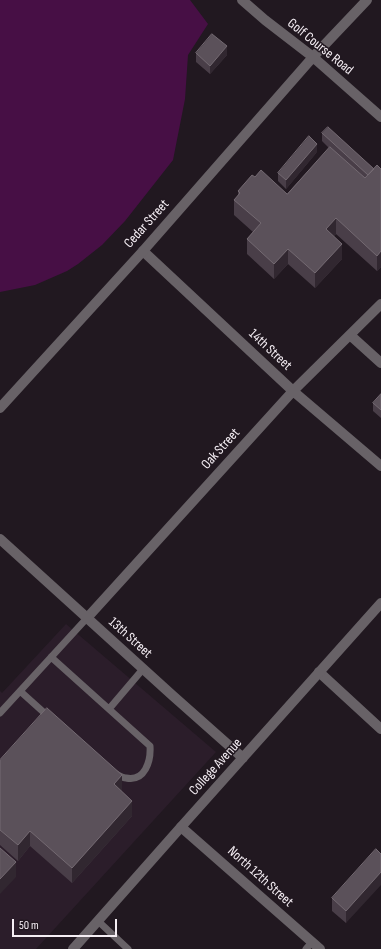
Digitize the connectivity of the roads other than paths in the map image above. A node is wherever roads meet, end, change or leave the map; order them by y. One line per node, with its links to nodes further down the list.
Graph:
1 (242, 0): 3 (street, Golf Course Road)
2 (367, 0): 3 (street, Cedar Street)
3 (313, 57): 4 (street, Golf Course Road); 5 (street, Cedar Street)
4 (381, 117)
5 (142, 251): 9 (street, 14th Street); 10 (street, Cedar Street)
6 (381, 304): 7 (street, Oak Street)
7 (350, 335): 8 (street); 9 (street, Oak Street)
8 (381, 363)
9 (293, 391): 11 (street, 14th Street); 14 (street, Oak Street)
10 (0, 408)
11 (381, 466)
12 (0, 539): 14 (street, 13th Street)
13 (381, 603): 17 (street, College Avenue)
14 (87, 618): 15 (lane); 16 (street, 13th Street)
15 (51, 657): 18 (lane); 19 (lane)
16 (143, 669): 19 (lane); 23 (street, 13th Street)
17 (319, 672): 22 (street); 23 (street, College Avenue)
18 (20, 691): 20 (lane); 21 (lane)
19 (109, 709): 24 (lane)
20 (0, 713)
21 (54, 721)
22 (381, 729)
23 (243, 758): 25 (street, College Avenue)
24 (106, 767)
25 (181, 827): 26 (street, College Avenue); 27 (street, North 12th Street)
26 (98, 921): 28 (street, College Avenue); 29 (lane)
27 (313, 947)
28 (73, 949)
29 (128, 949)

